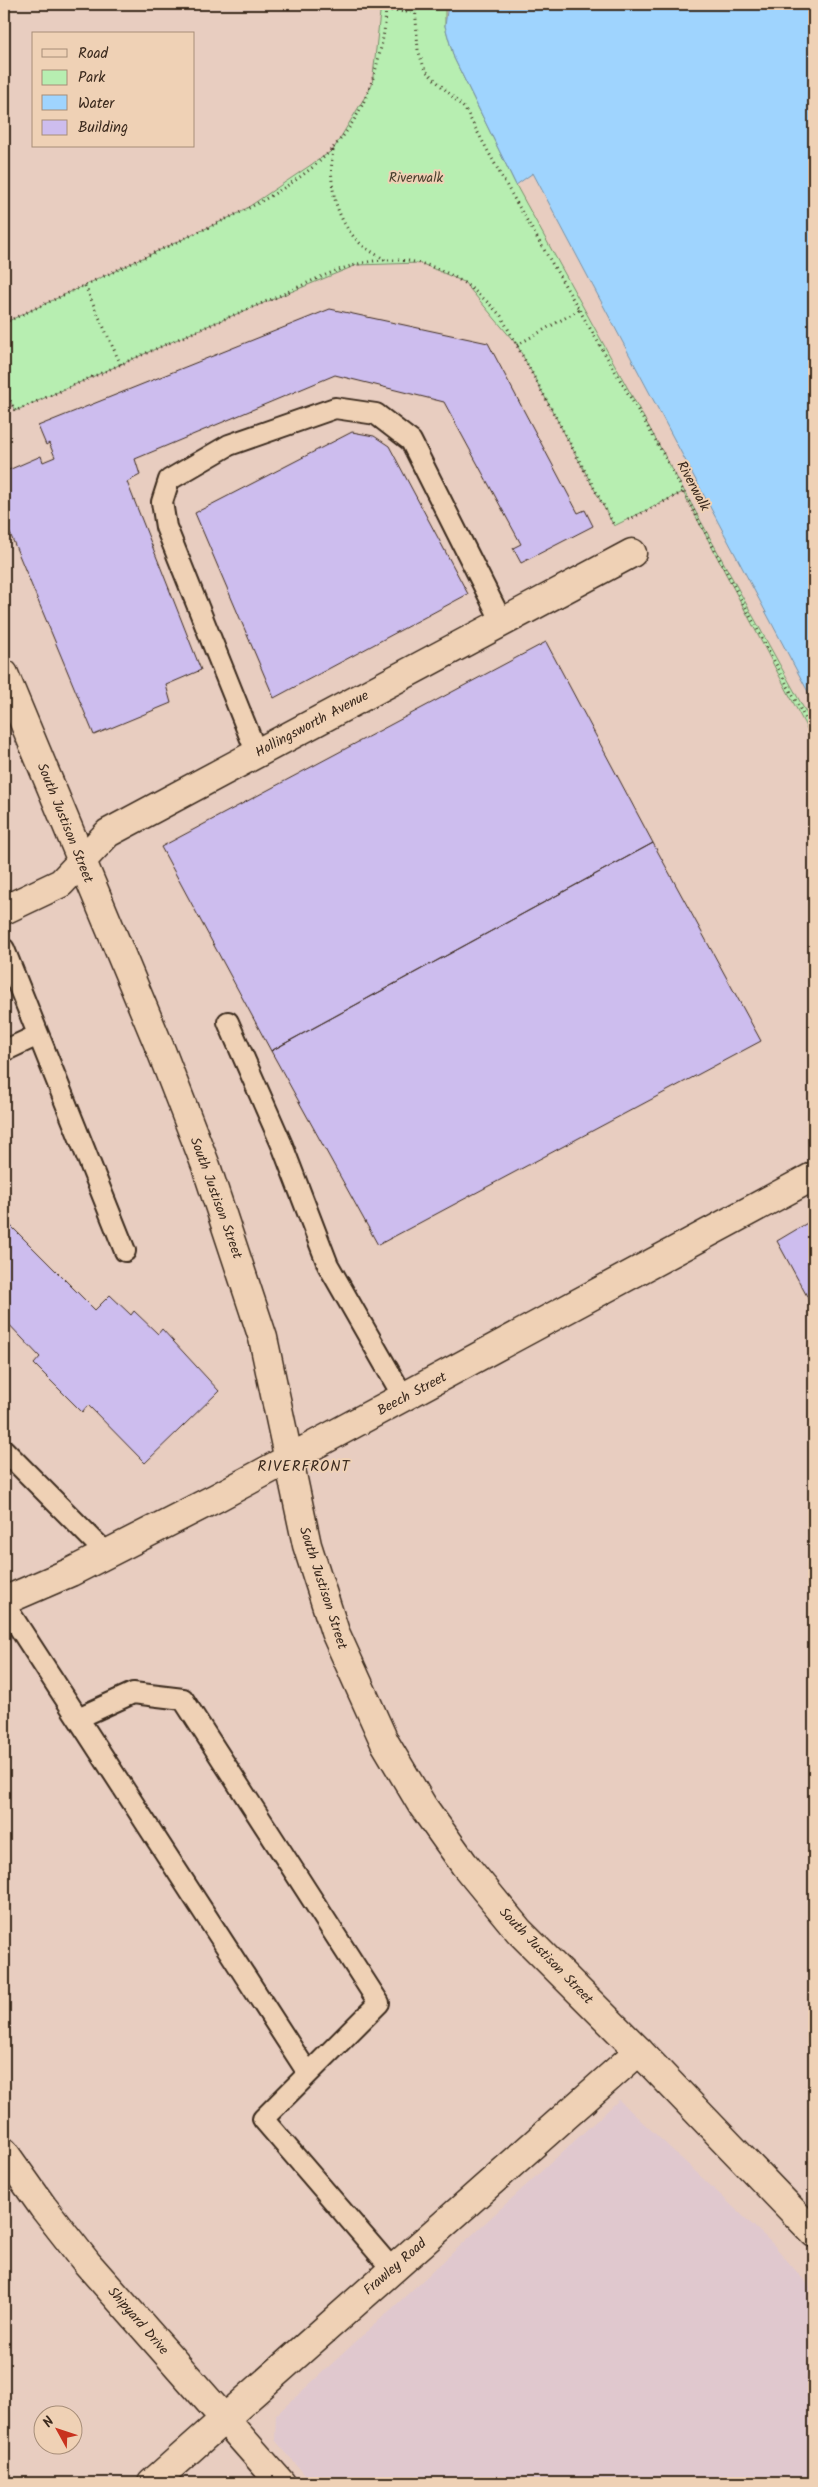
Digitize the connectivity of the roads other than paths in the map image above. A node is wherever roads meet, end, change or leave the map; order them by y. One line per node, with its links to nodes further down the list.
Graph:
1 (632, 553): 2 (street, Hollingsworth Avenue)
2 (502, 622): 4 (street, Hollingsworth Avenue); 4 (lane)
3 (4, 674): 5 (street, South Justison Street)
4 (257, 754): 5 (street, Hollingsworth Avenue)
5 (80, 861): 6 (street, Hollingsworth Avenue); 15 (street, South Justison Street)
6 (4, 910)
7 (4, 949): 9 (lane)
8 (228, 1022): 13 (lane)
9 (38, 1035): 10 (lane); 12 (lane)
10 (4, 1051)
11 (814, 1176): 13 (street, Beech Street)
12 (125, 1251)
13 (404, 1398): 15 (street, Beech Street)
14 (4, 1450): 16 (lane)
15 (288, 1460): 16 (street, Beech Street); 19 (street, South Justison Street)
16 (107, 1554): 17 (street, Beech Street)
17 (4, 1602): 18 (lane)
18 (78, 1718): 20 (lane); 20 (lane)
19 (639, 2051): 22 (street, South Justison Street); 23 (street, Frawley Road)
20 (308, 2073): 23 (lane)
21 (4, 2152): 24 (street, Shipyard Drive)
22 (814, 2233)
23 (392, 2269): 24 (street, Frawley Road)
24 (223, 2419): 25 (street, Frawley Road); 26 (street, Shipyard Drive)
25 (152, 2483)
26 (281, 2483)

